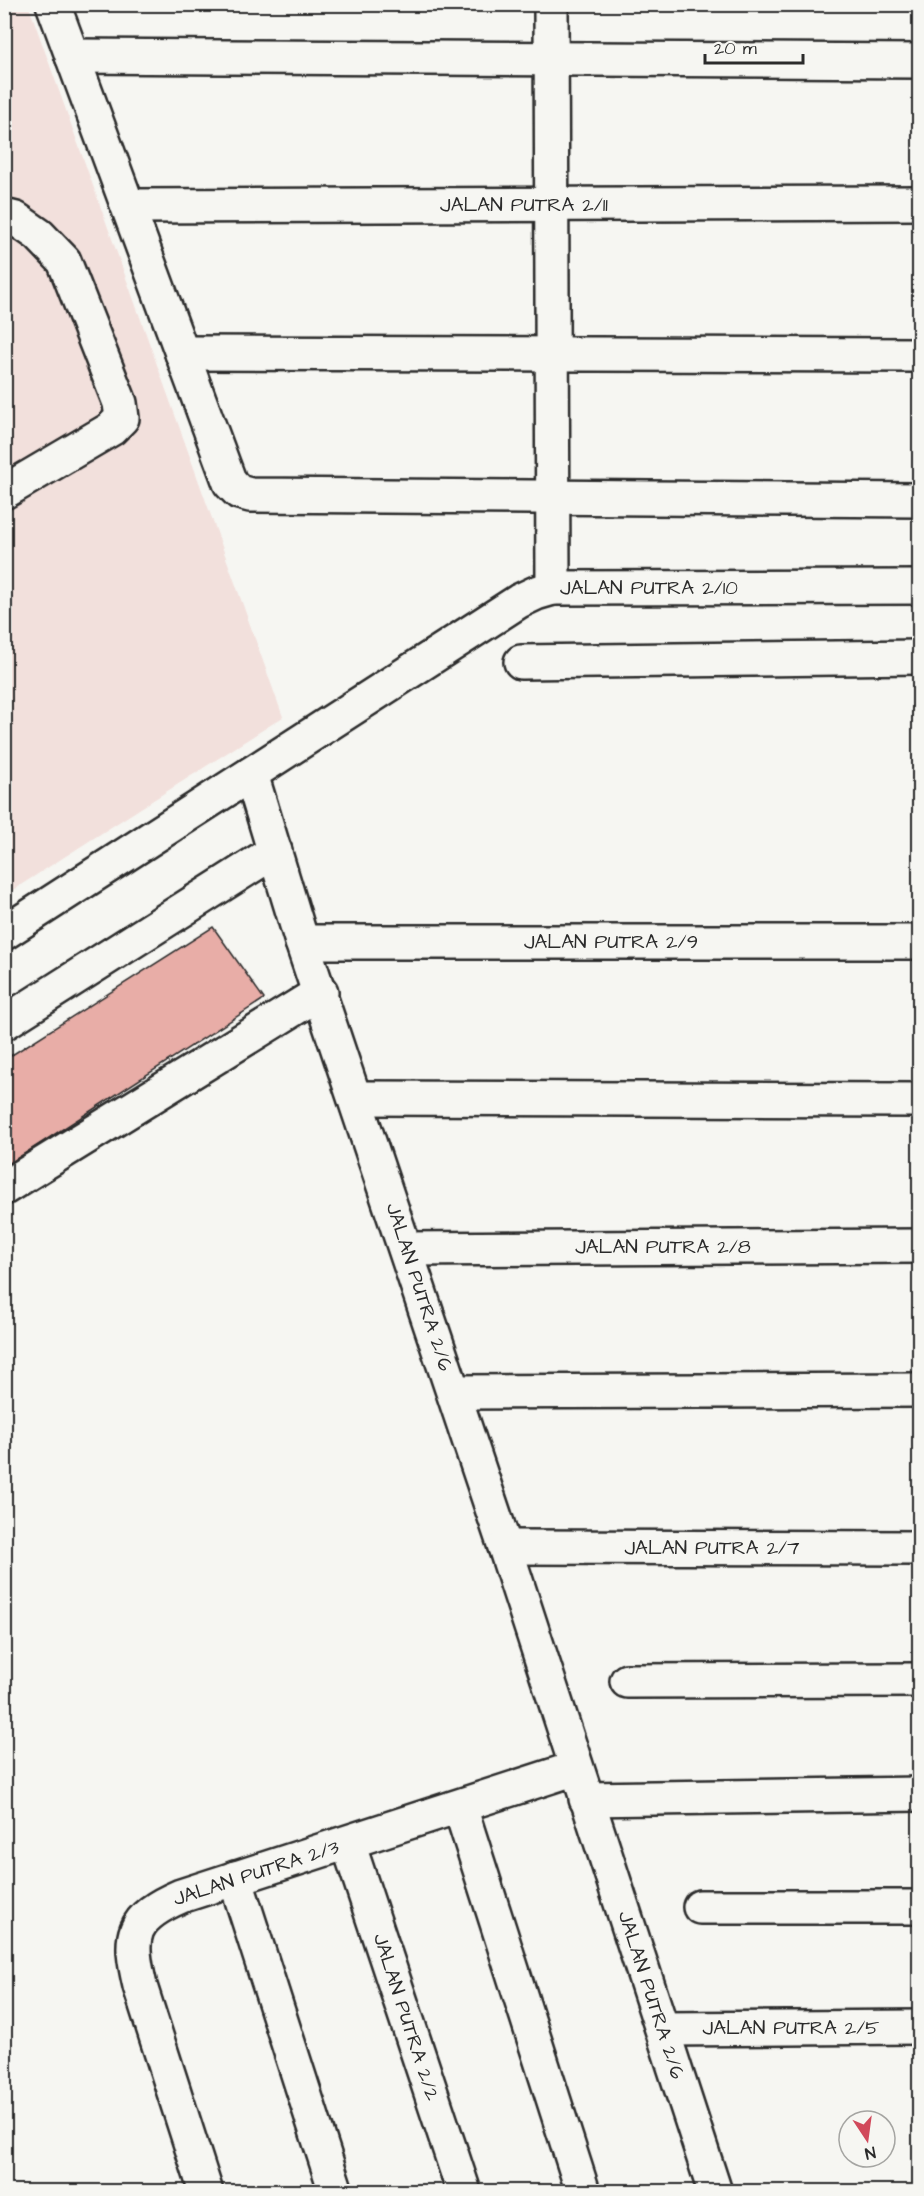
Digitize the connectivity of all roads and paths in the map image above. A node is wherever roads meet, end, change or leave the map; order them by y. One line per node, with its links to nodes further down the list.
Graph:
1 (53, 4): 3 (street)
2 (551, 4): 4 (street)
3 (72, 56): 4 (street); 8 (street)
4 (551, 60): 5 (street); 7 (street)
5 (920, 61)
6 (920, 204): 7 (street, JALAN PUTRA 2/11)
7 (551, 205): 8 (street, JALAN PUTRA 2/11); 11 (street)
8 (128, 206): 10 (street)
9 (4, 216): 13 (street)
10 (182, 353): 11 (street); 14 (street)
11 (552, 353): 12 (street); 14 (street)
12 (920, 355)
13 (4, 492)
14 (553, 497): 15 (street); 17 (street)
15 (920, 500)
16 (920, 587): 17 (street, JALAN PUTRA 2/10)
17 (553, 588): 20 (street, JALAN PUTRA 2/10)
18 (920, 657): 19 (street)
19 (521, 662)
20 (252, 774): 21 (street, JALAN PUTRA 2/6); 22 (street, JALAN PUTRA 2/10)
21 (275, 850): 23 (street, JALAN PUTRA 2/6); 26 (street)
22 (4, 933)
23 (303, 942): 24 (street, JALAN PUTRA 2/9); 25 (street, JALAN PUTRA 2/6)
24 (920, 942)
25 (321, 992): 27 (street, JALAN PUTRA 2/6); 29 (street)
26 (4, 1023)
27 (356, 1098): 28 (street); 31 (street, JALAN PUTRA 2/6)
28 (920, 1101)
29 (4, 1188)
30 (920, 1246): 31 (street, JALAN PUTRA 2/8)
31 (406, 1249): 33 (street, JALAN PUTRA 2/6)
32 (920, 1390): 33 (street)
33 (454, 1392): 34 (street, JALAN PUTRA 2/6)
34 (505, 1547): 35 (street, JALAN PUTRA 2/7); 38 (street, JALAN PUTRA 2/6)
35 (920, 1548)
36 (920, 1680): 37 (street)
37 (627, 1681)
38 (576, 1768): 40 (street, JALAN PUTRA 2/6); 41 (street, JALAN PUTRA 2/3)
39 (920, 1794): 40 (street)
40 (586, 1799): 47 (street, JALAN PUTRA 2/6)
41 (460, 1807): 42 (street, JALAN PUTRA 2/3); 51 (street)
42 (348, 1843): 43 (street, JALAN PUTRA 2/3); 50 (street, JALAN PUTRA 2/2)
43 (235, 1878): 48 (street, JALAN PUTRA 2/3); 49 (street)
44 (700, 1907): 45 (street)
45 (920, 1907)
46 (920, 2027): 47 (street, JALAN PUTRA 2/5)
47 (663, 2029): 52 (street, JALAN PUTRA 2/6)
48 (206, 2192)
49 (336, 2192)
50 (464, 2192)
51 (583, 2192)
52 (715, 2192)

